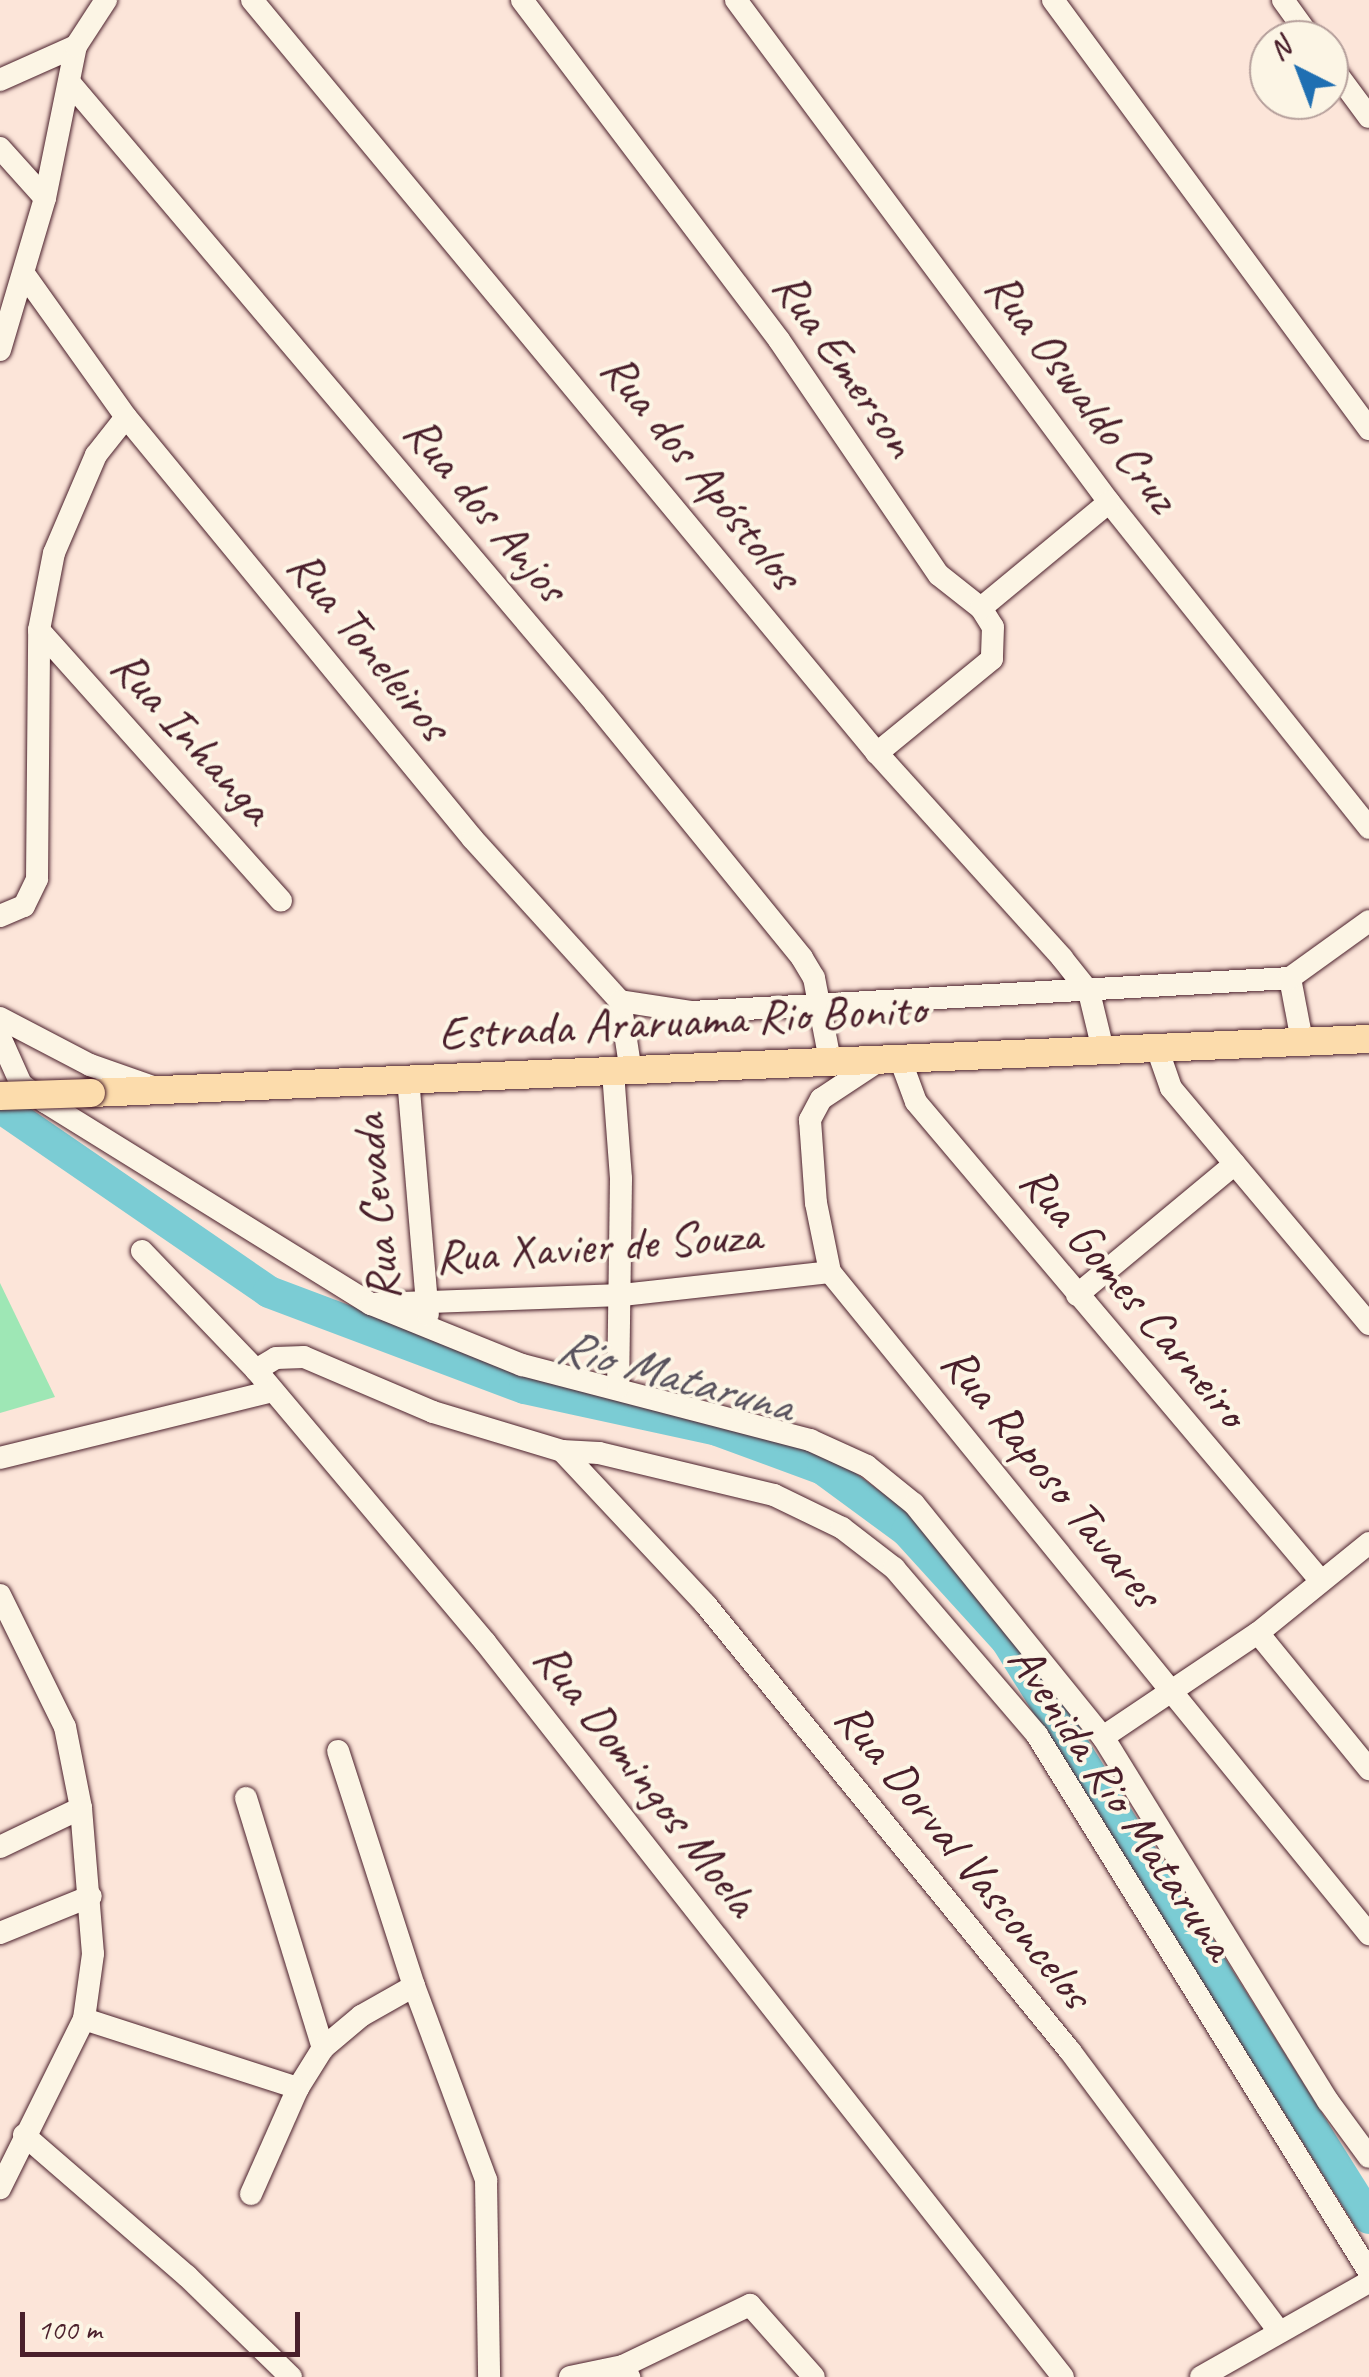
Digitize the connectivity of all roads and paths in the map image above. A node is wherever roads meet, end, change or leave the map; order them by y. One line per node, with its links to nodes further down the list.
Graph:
1 (106, 0): 6 (street)
2 (252, 0): 20 (street, Rua dos Apóstolos)
3 (522, 0): 18 (street, Rua Emerson)
4 (736, 0): 17 (street, Rua Oswaldo Cruz)
5 (1053, 0): 16 (street)
6 (76, 46): 7 (street); 8 (street)
7 (0, 80)
8 (70, 82): 12 (street); 28 (street, Rua dos Anjos)
9 (1349, 90): 10 (street)
10 (1369, 117)
11 (0, 148): 12 (street)
12 (44, 198): 13 (street)
13 (24, 274): 14 (street); 15 (street, Rua Toneleiros)
14 (0, 350)
15 (126, 417): 19 (street); 27 (street, Rua Toneleiros)
16 (1369, 430)
17 (1109, 502): 18 (street); 21 (street, Rua Oswaldo Cruz)
18 (981, 608): 20 (street)
19 (38, 630): 22 (street, Rua Inhanga); 23 (street)
20 (877, 753): 26 (street, Rua dos Apóstolos)
21 (1369, 828)
22 (281, 901)
23 (0, 916)
24 (1369, 921): 25 (street)
25 (1290, 978): 26 (street); 32 (street)
26 (1089, 992): 28 (street); 34 (street, Rua dos Apóstolos)
27 (620, 1001): 28 (street); 37 (street)
28 (818, 1001): 36 (street, Rua dos Anjos)
29 (0, 1018): 39 (street)
30 (0, 1037): 47 (street)
31 (1369, 1039): 32 (main road, Estrada Araruama Rio Bonito)
32 (1302, 1042): 33 (main road, Estrada Araruama Rio Bonito)
33 (1157, 1048): 34 (main road, Estrada Araruama Rio Bonito); 41 (street)
34 (1103, 1050): 35 (main road, Estrada Araruama Rio Bonito)
35 (893, 1056): 36 (main road, Estrada Araruama Rio Bonito); 43 (street, Rua Raposo Tavares); 45 (street, Rua Gomes Carneiro)
36 (830, 1060): 37 (main road, Estrada Araruama Rio Bonito)
37 (622, 1072): 38 (main road, Estrada Araruama Rio Bonito); 44 (street)
38 (408, 1078): 39 (main road, Estrada Araruama Rio Bonito); 46 (street, Rua Cevada)
39 (161, 1090): 40 (main road, Estrada Araruama Rio Bonito, bridge)
40 (0, 1096)
41 (1235, 1164): 45 (street); 48 (street)
42 (142, 1251): 50 (street, Rua Domingos Moela)
43 (830, 1272): 44 (street, Rua Xavier de Souza); 59 (street, Rua Raposo Tavares)
44 (622, 1295): 46 (street, Rua Xavier de Souza); 51 (street)
45 (1076, 1295): 56 (street, Rua Gomes Carneiro)
46 (428, 1300): 47 (street, Rua Xavier de Souza); 49 (street, Rua Cevada)
47 (371, 1304): 49 (street)
48 (1369, 1324)
49 (428, 1332): 51 (street)
50 (256, 1370): 52 (street, Rua Domingos Moela); 53 (street, Avenida Rio Mataruna)
51 (618, 1387): 60 (street)
52 (272, 1391): 54 (street); 85 (street, Rua Domingos Moela)
53 (562, 1450): 77 (street, Avenida Rio Mataruna); 79 (street, Rua Dorval Vasconcelos)
54 (0, 1458)
55 (1366, 1550): 56 (street)
56 (1320, 1581): 58 (street)
57 (0, 1594): 64 (street)
58 (1258, 1633): 59 (street); 62 (street)
59 (1172, 1692): 60 (street); 68 (street, Rua Raposo Tavares)
60 (1104, 1737): 74 (street)
61 (338, 1751): 69 (street)
62 (1369, 1769)
63 (246, 1798): 71 (street)
64 (82, 1808): 65 (street); 66 (street)
65 (0, 1847)
66 (90, 1896): 67 (street); 70 (street)
67 (0, 1932)
68 (1369, 1934)
69 (414, 1986): 71 (street); 82 (street)
70 (84, 2019): 72 (street); 73 (street)
71 (322, 2048): 72 (street)
72 (298, 2088): 76 (street)
73 (24, 2135): 75 (street); 81 (street)
74 (1369, 2156)
75 (0, 2188)
76 (251, 2194)
77 (1369, 2272)
78 (1369, 2282): 79 (street)
79 (1279, 2331): 86 (street)
80 (626, 2372): 83 (street); 84 (street)
81 (291, 2377)
82 (489, 2377)
83 (570, 2377)
84 (814, 2377)
85 (1063, 2377)
86 (1202, 2377)

